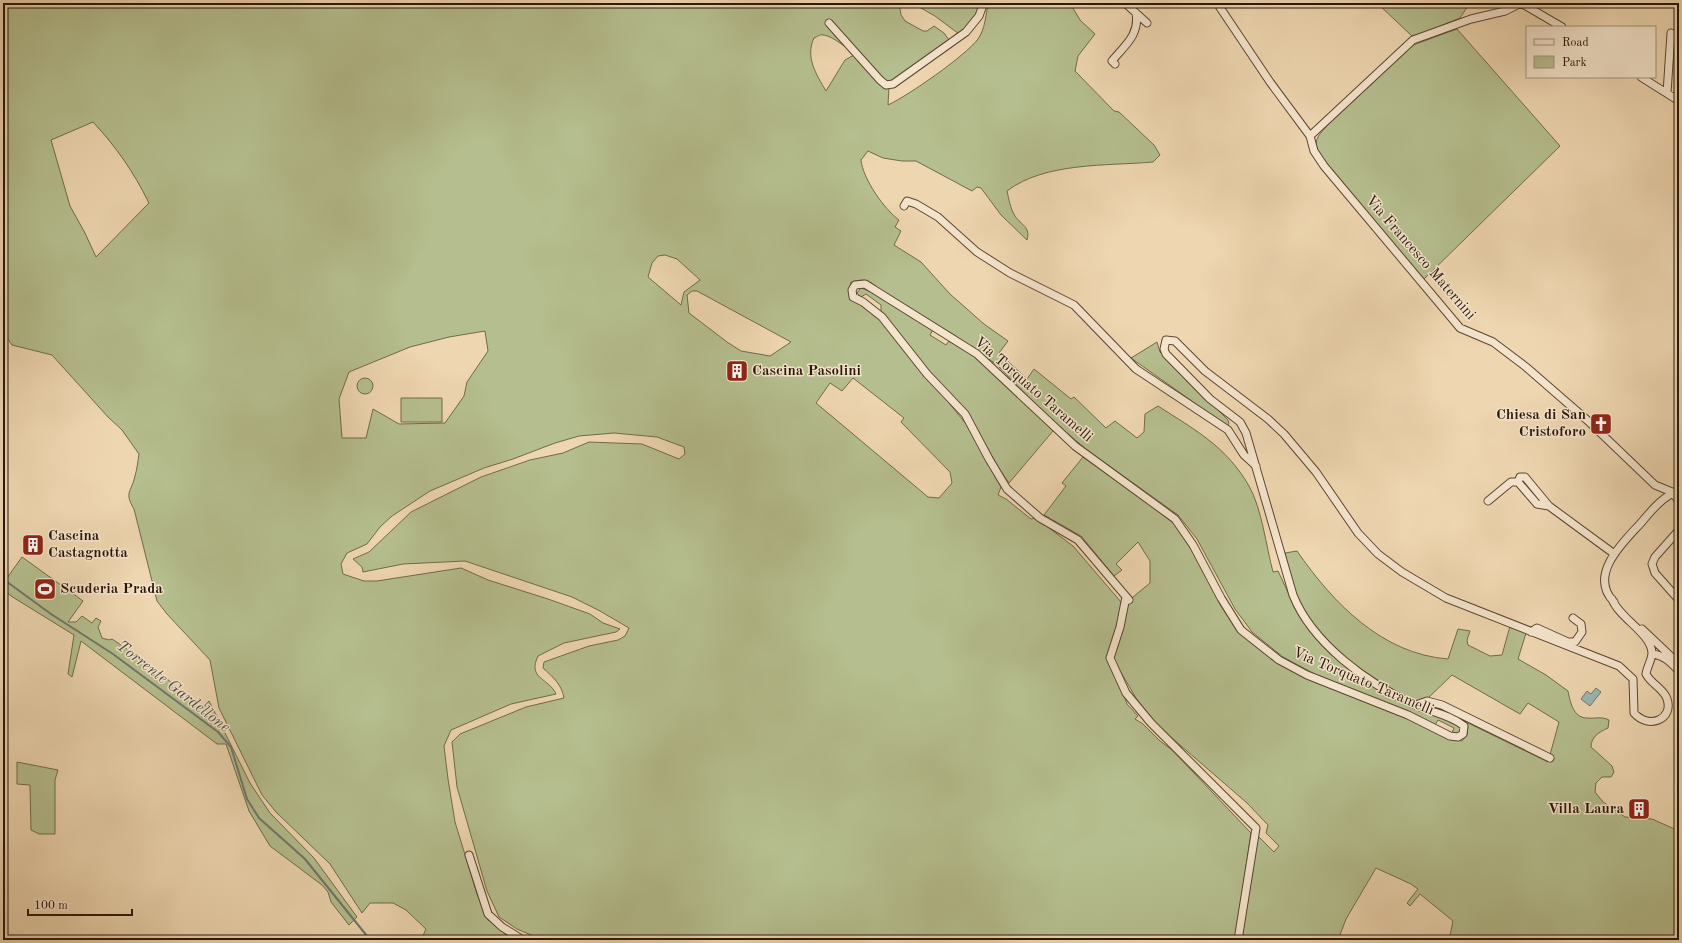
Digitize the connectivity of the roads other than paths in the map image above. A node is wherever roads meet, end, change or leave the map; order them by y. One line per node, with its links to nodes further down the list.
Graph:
1 (982, 3): 6 (street)
2 (1125, 3): 5 (street)
3 (1217, 3): 14 (street, Via Francesco Maternini)
4 (1521, 3): 8 (street); 14 (street)
5 (1136, 13): 7 (street); 10 (street)
6 (829, 23)
7 (1147, 23)
8 (1560, 26)
9 (1671, 33): 12 (street)
10 (1112, 61)
11 (1643, 78): 12 (street)
12 (1667, 93): 13 (street)
13 (1679, 101)
14 (1310, 136): 19 (street, Via Francesco Maternini)
15 (904, 206): 17 (street, Via Torquato Taramelli)
16 (1240, 422): 17 (street); 18 (street, Via Torquato Taramelli); 27 (street, Via Torquato Taramelli)
17 (1228, 430): 18 (street, Via Torquato Taramelli)
18 (1256, 466): 31 (street, Via Torquato Taramelli)
19 (1676, 491): 21 (street); 23 (street)
20 (1488, 501): 23 (street)
21 (1679, 501)
22 (1679, 530): 25 (street)
23 (1613, 553): 24 (street)
24 (1612, 599): 28 (street); 29 (street)
25 (1679, 600)
26 (1573, 618): 27 (street, Via Torquato Taramelli)
27 (1531, 632): 28 (street, Via Torquato Taramelli)
28 (1652, 654): 30 (street)
29 (1679, 664)
30 (1679, 671)
31 (1416, 705): 32 (street, Via Torquato Taramelli); 37 (street, Via Torquato Taramelli)
32 (1550, 758)
33 (1679, 791): 34 (street)
34 (1679, 795)
35 (469, 855): 36 (street)
36 (523, 940)
37 (1238, 940)

